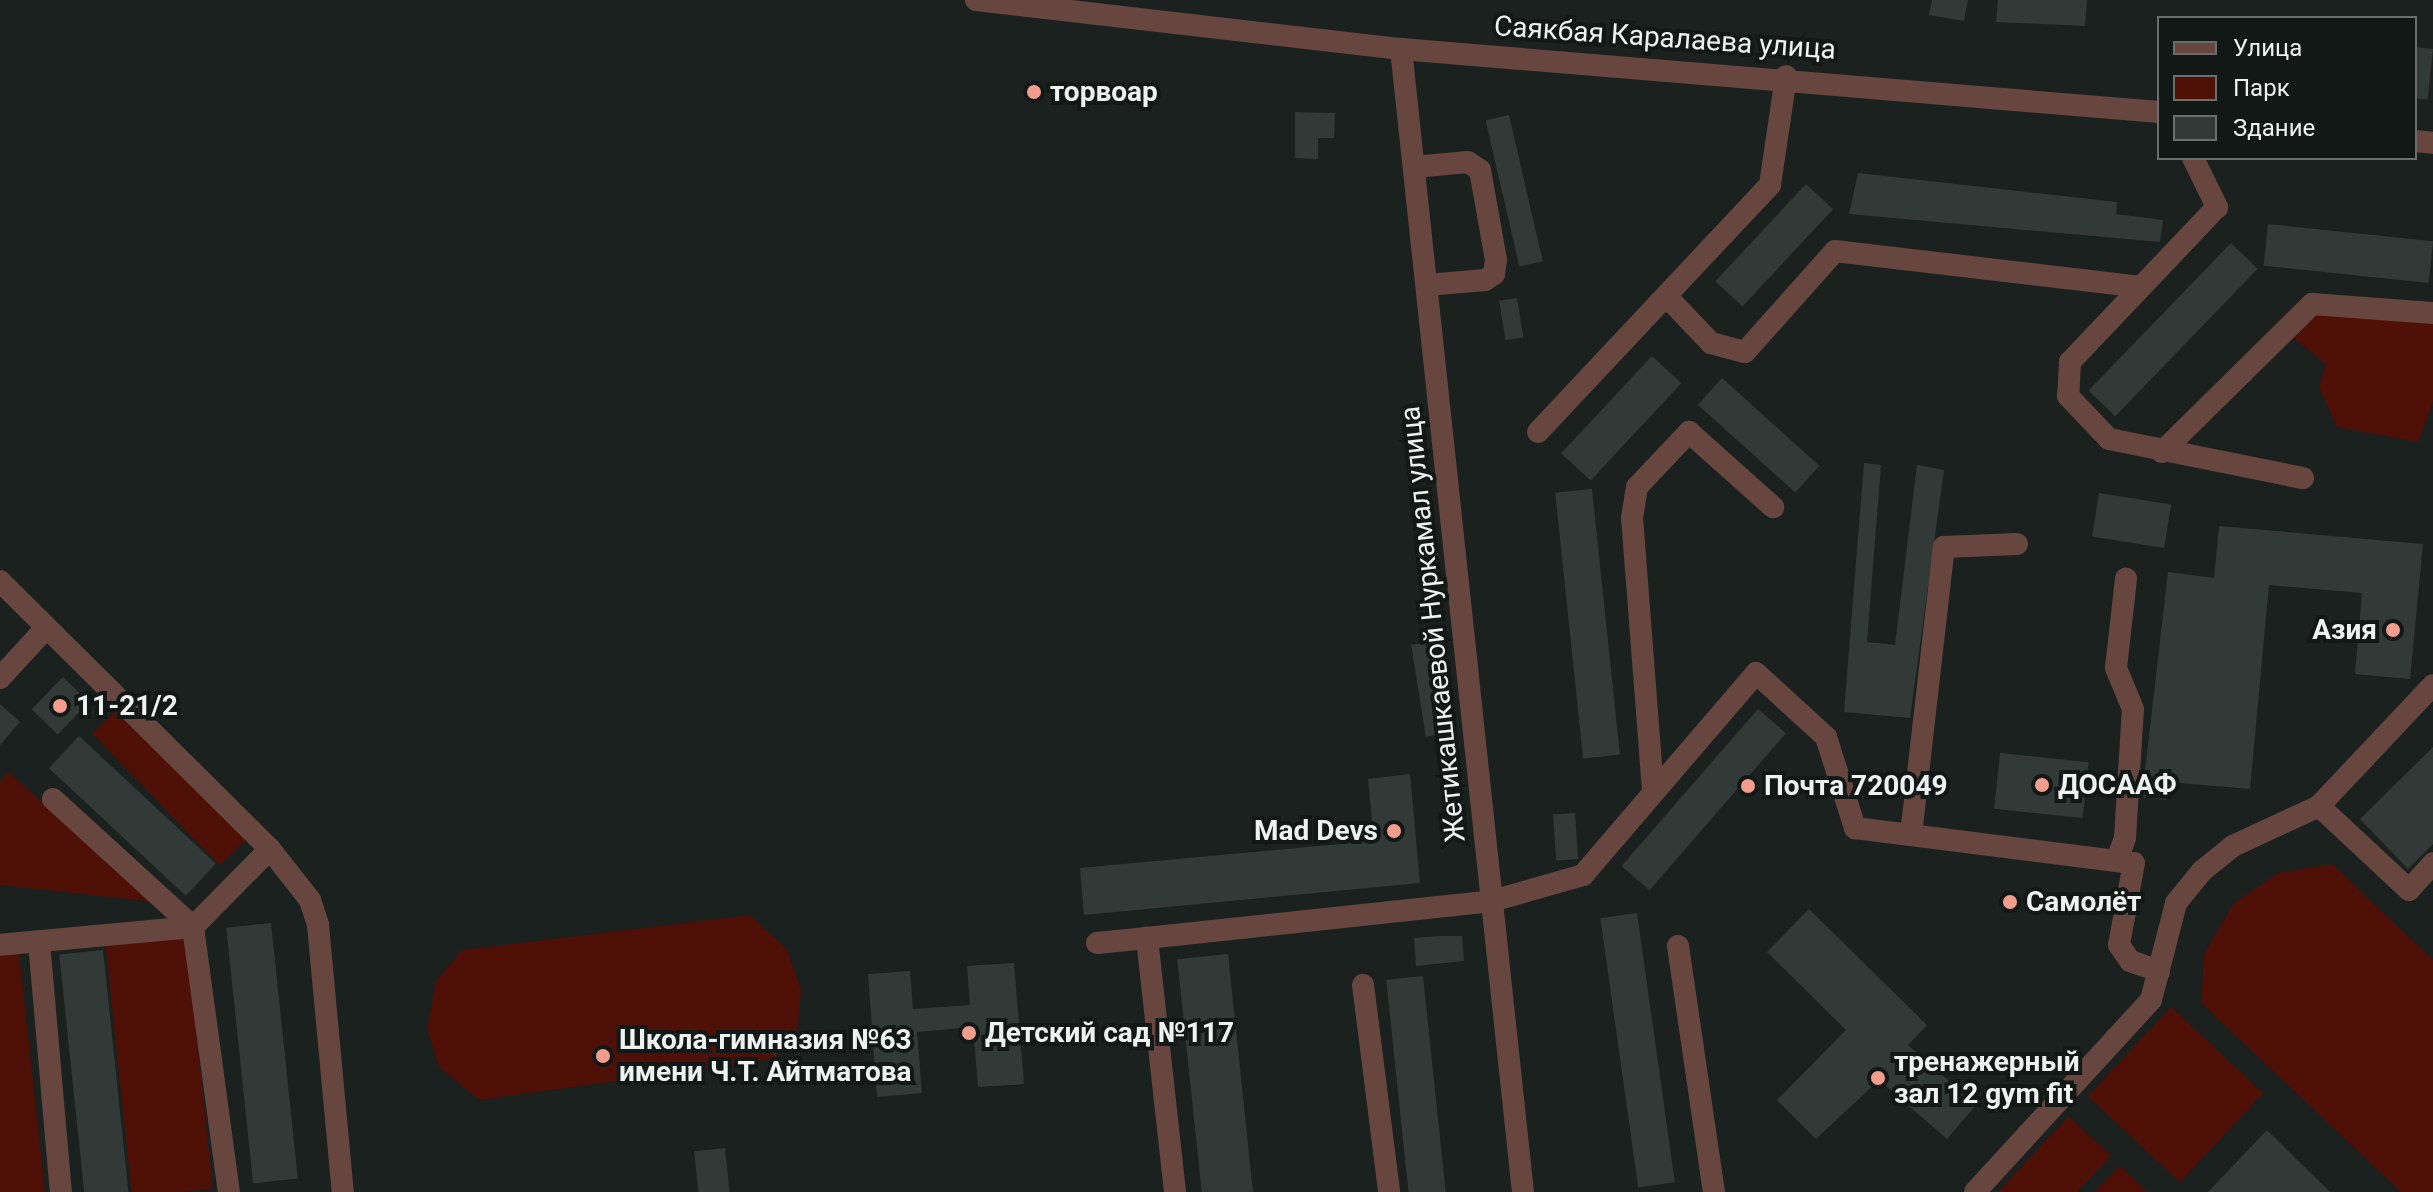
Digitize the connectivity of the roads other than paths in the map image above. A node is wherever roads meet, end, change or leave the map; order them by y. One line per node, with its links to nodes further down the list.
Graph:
1 (976, 0): 2 (street, Саякбая Каралаева улица)
2 (1401, 49): 3 (street, Саякбая Каралаева улица); 6 (street, Жетикашкаевой Нуркамал улица)
3 (1786, 76): 4 (street, Саякбая Каралаева улица); 9 (street)
4 (2157, 112)
5 (2194, 160): 8 (street)
6 (1414, 167): 7 (street, Жетикашкаевой Нуркамал улица); 7 (street)
7 (1427, 285): 28 (street, Жетикашкаевой Нуркамал улица)
8 (2141, 287): 9 (street); 12 (street)
9 (1669, 299): 11 (street)
10 (2433, 313): 12 (street)
11 (1538, 432)
12 (2162, 452): 13 (street)
13 (2303, 478)
14 (1773, 507): 21 (street)
15 (2017, 544): 24 (street)
16 (2126, 579): 26 (street)
17 (0, 581): 18 (street)
18 (46, 628): 19 (street); 25 (street)
19 (0, 678)
20 (2433, 685): 23 (street)
21 (1653, 790): 24 (street); 28 (street)
22 (53, 799): 29 (street)
23 (2319, 806): 27 (street); 35 (street)
24 (1911, 835): 26 (street)
25 (270, 849): 29 (street); 39 (street)
26 (2117, 860): 35 (street)
27 (2433, 863)
28 (1492, 901): 30 (street); 42 (street, Жетикашкаевой Нуркамал улица)
29 (193, 927): 31 (street); 38 (street)
30 (1147, 938): 32 (street); 40 (street)
31 (39, 942): 33 (street); 37 (street)
32 (1097, 943)
33 (0, 945)
34 (1678, 946): 43 (street)
35 (2159, 971): 44 (street)
36 (1363, 985): 41 (street)
37 (61, 1192)
38 (229, 1192)
39 (343, 1192)
40 (1175, 1192)
41 (1389, 1192)
42 (1523, 1192)
43 (1714, 1192)
44 (1975, 1192)

